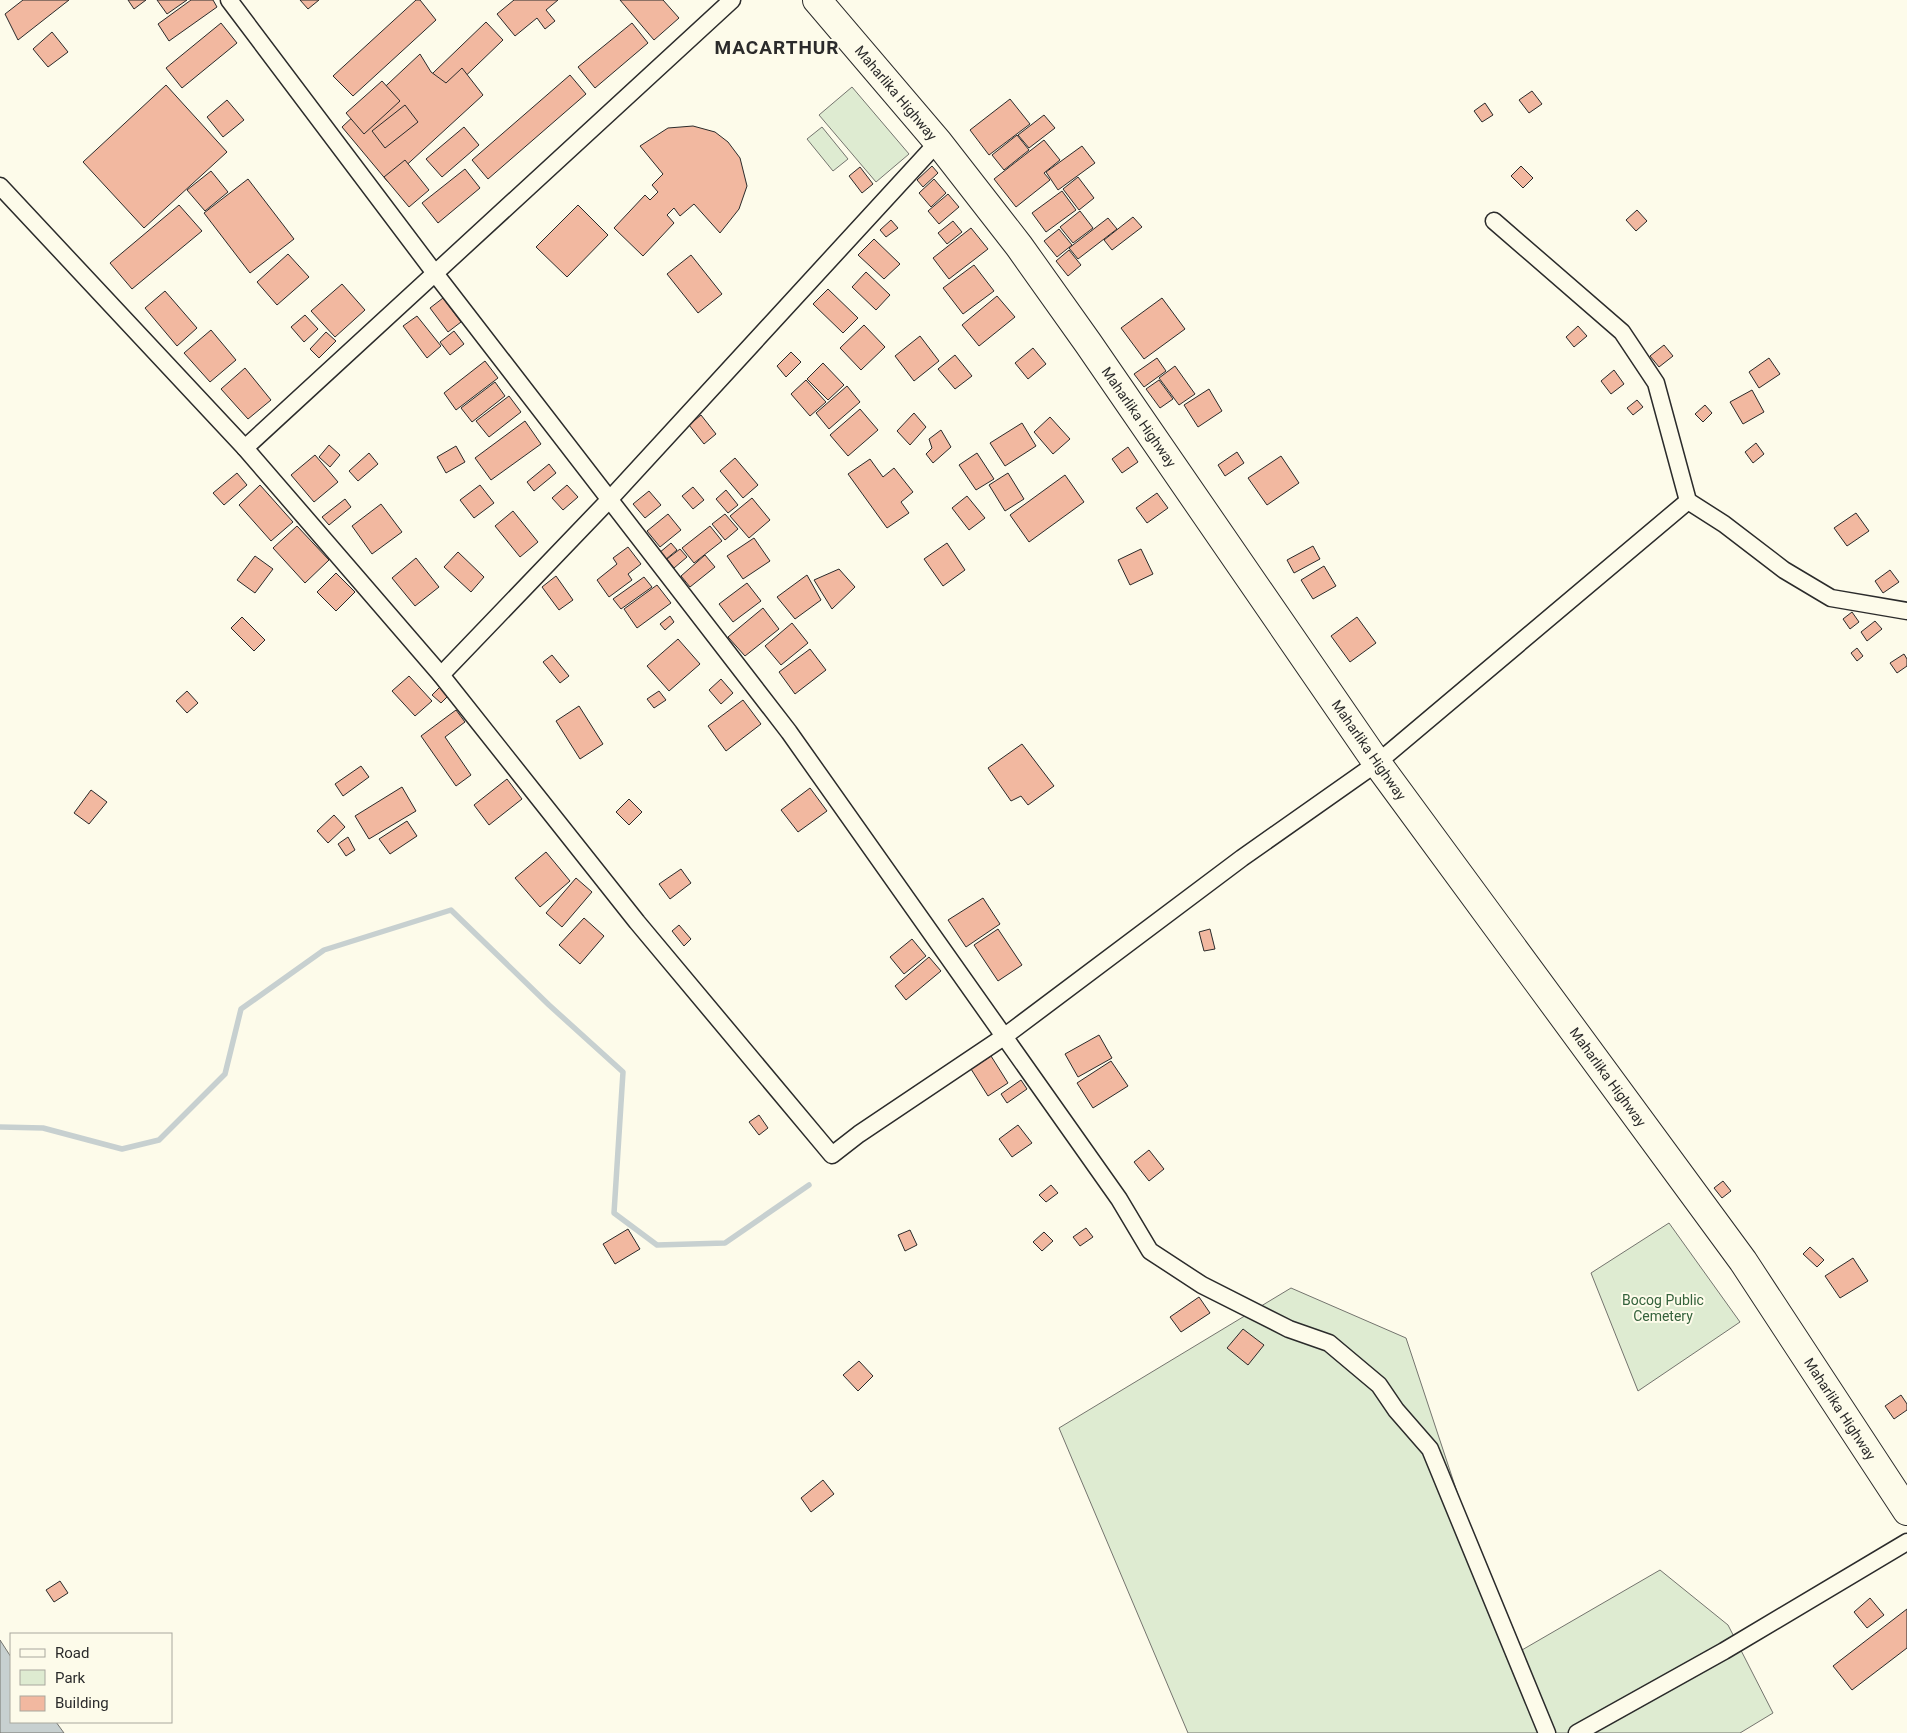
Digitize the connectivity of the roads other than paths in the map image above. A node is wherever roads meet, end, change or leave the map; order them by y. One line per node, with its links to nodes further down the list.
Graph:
1 (229, 0): 7 (street)
2 (732, 0): 7 (street)
3 (818, 0): 4 (highway, Maharlika Highway)
4 (938, 142): 9 (street); 13 (highway, Maharlika Highway)
5 (0, 186): 8 (street)
6 (1494, 221): 10 (street)
7 (434, 272): 8 (street); 9 (street)
8 (245, 448): 12 (street)
9 (609, 500): 12 (street); 14 (street)
10 (1688, 501): 11 (street); 13 (street)
11 (1907, 611)
12 (441, 675): 14 (street)
13 (1377, 763): 14 (street); 15 (highway, Maharlika Highway)
14 (1005, 1036): 17 (street)
15 (1907, 1511)
16 (1907, 1542): 18 (street)
17 (1547, 1733)
18 (1577, 1733)

